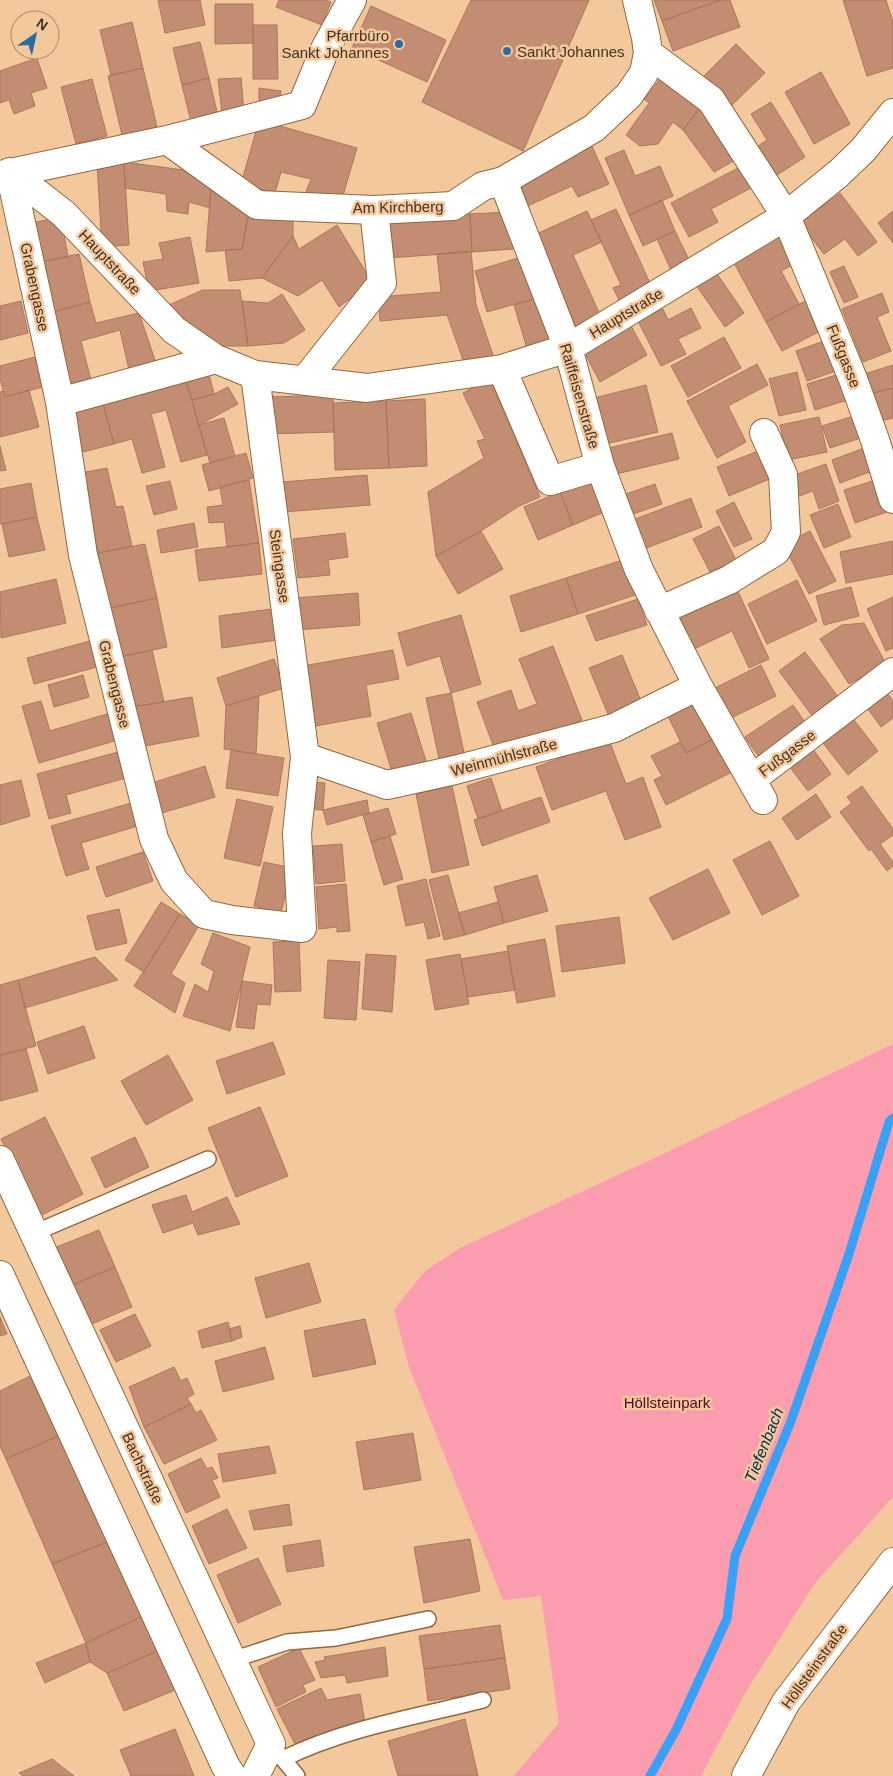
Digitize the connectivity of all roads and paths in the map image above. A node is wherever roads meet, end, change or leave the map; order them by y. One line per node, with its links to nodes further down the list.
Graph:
1 (352, 0): 5 (street)
2 (637, 0): 3 (street, Am Kirchberg)
3 (648, 54): 7 (street, Am Kirchberg); 9 (street)
4 (893, 113): 9 (street, Hauptstraße)
5 (167, 140): 6 (street); 8 (street, Am Kirchberg)
6 (5, 173): 11 (street, Hauptstraße); 15 (street, Grabengasse)
7 (503, 181): 8 (street, Am Kirchberg); 10 (street, Raiffeisenstraße)
8 (374, 210): 14 (street)
9 (786, 216): 10 (street, Hauptstraße); 18 (street, Fußgasse)
10 (568, 348): 12 (street, Hauptstraße); 17 (street, Raiffeisenstraße)
11 (216, 359): 13 (street, Hauptstraße); 15 (street)
12 (502, 369): 14 (street, Hauptstraße); 17 (street)
13 (255, 375): 14 (street, Hauptstraße); 22 (street, Steingasse)
14 (305, 380)
15 (60, 402): 22 (street, Grabengasse)
16 (764, 433): 19 (street)
17 (600, 466): 19 (street, Raiffeisenstraße)
18 (893, 499)
19 (659, 611): 21 (street, Raiffeisenstraße)
20 (893, 672): 23 (street, Fußgasse)
21 (698, 686): 22 (street, Weinmühlstraße); 23 (street, Raiffeisenstraße)
22 (305, 757)
23 (758, 790)
24 (208, 1159): 26 (lane)
25 (0, 1160): 26 (street, Bachstraße)
26 (34, 1232): 30 (street, Bachstraße)
27 (0, 1276): 33 (street)
28 (893, 1562): 36 (street, Höllsteinstraße)
29 (428, 1619): 30 (lane)
30 (232, 1660): 32 (street, Bachstraße)
31 (483, 1700): 32 (lane)
32 (277, 1752): 34 (street); 35 (lane)
33 (232, 1776)
34 (255, 1776)
35 (297, 1776)
36 (746, 1776)

